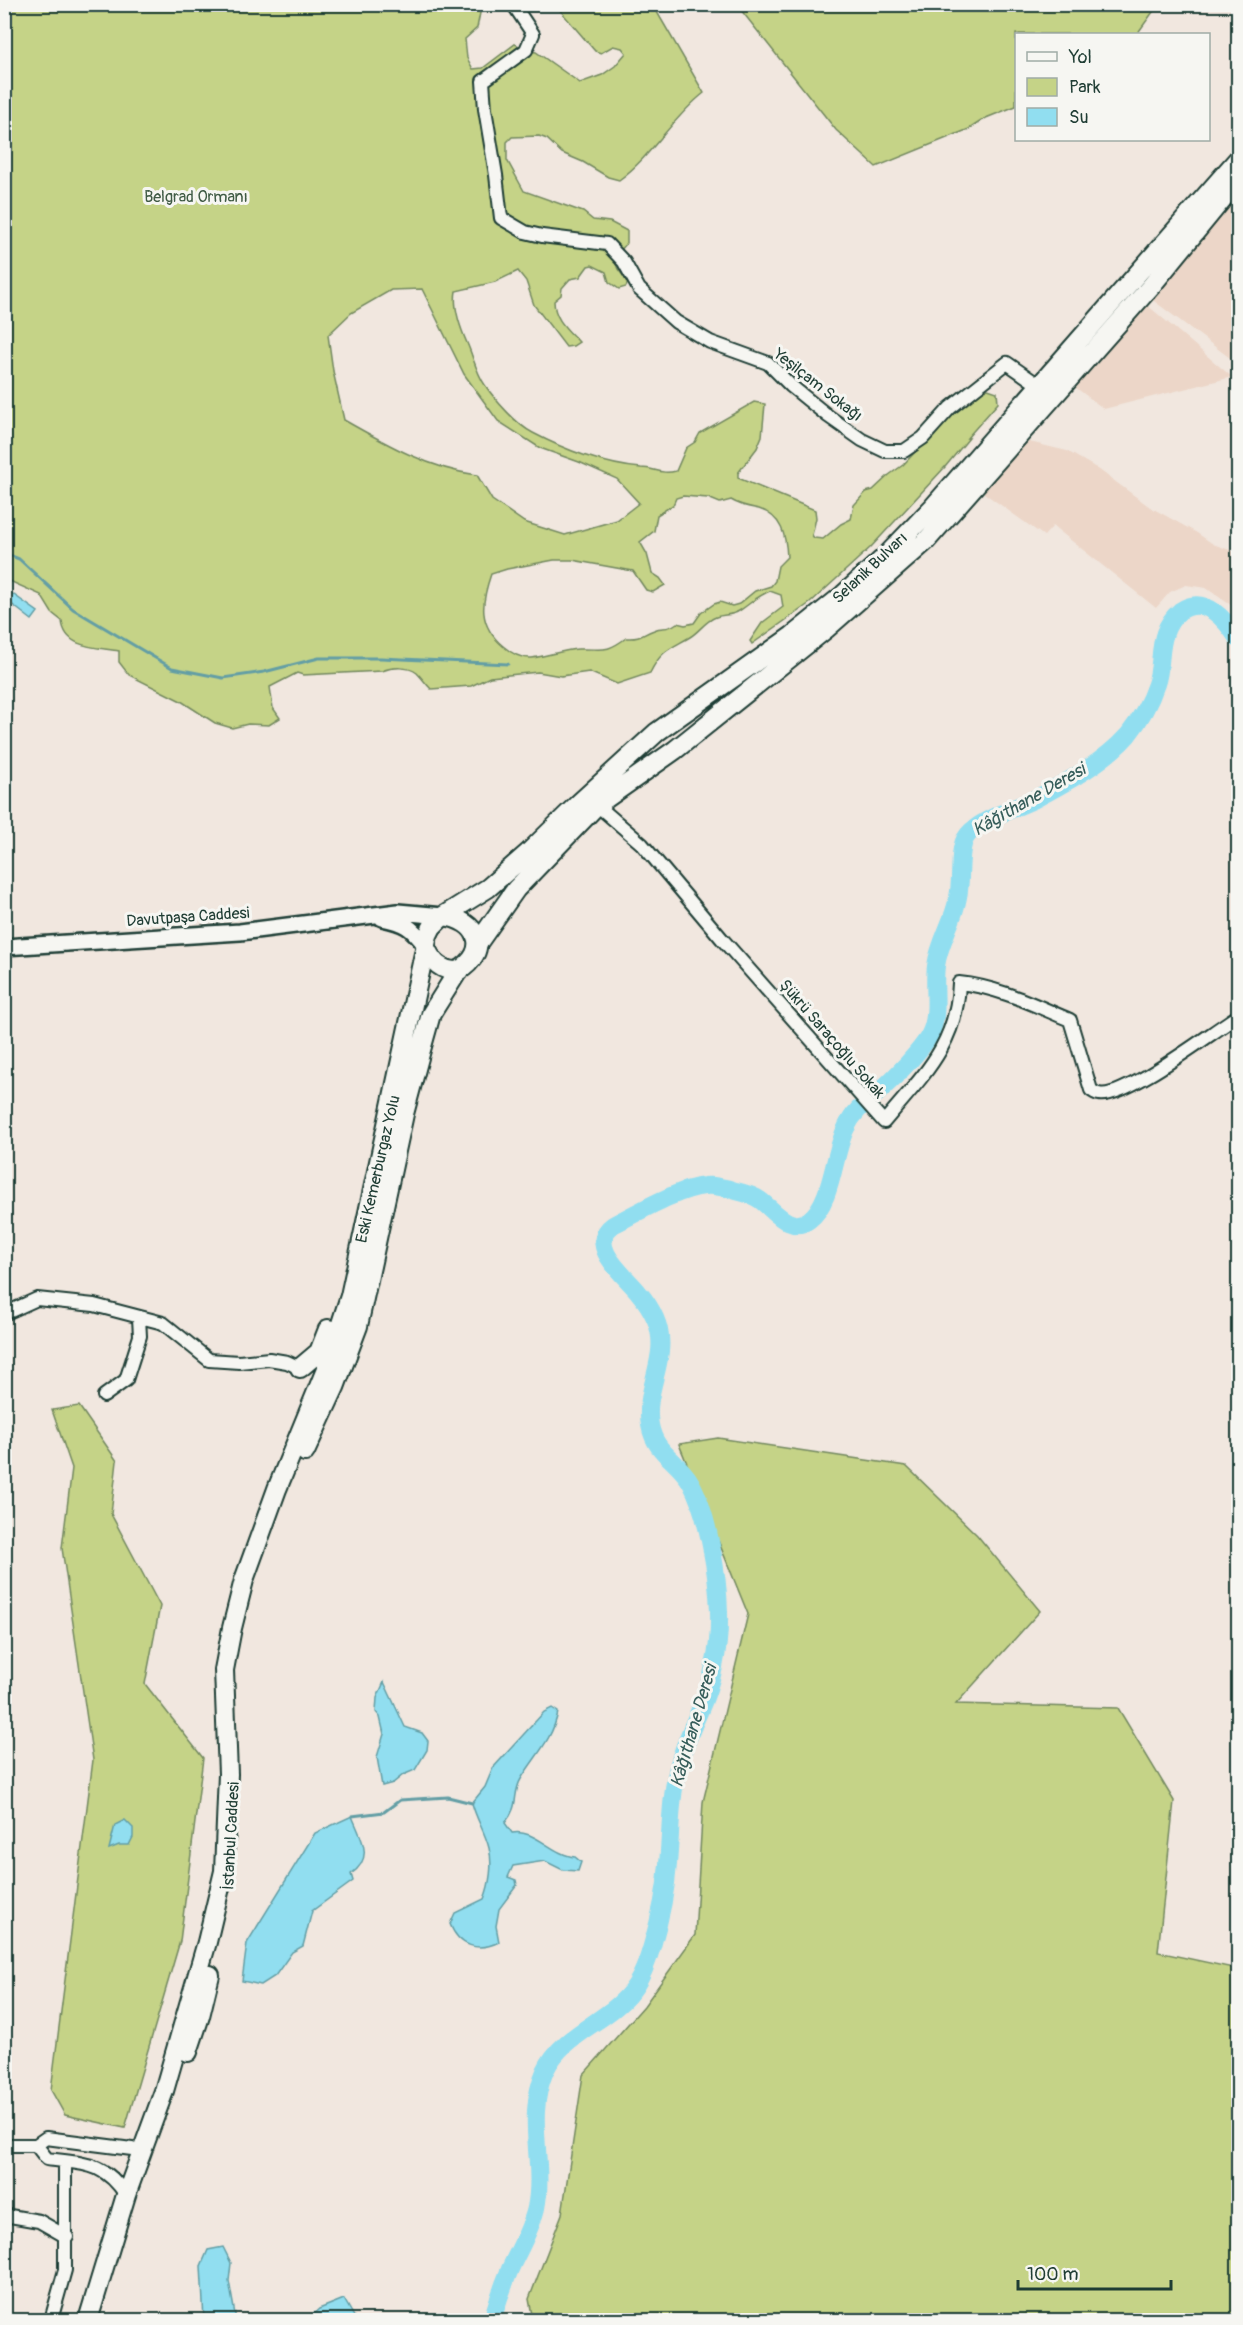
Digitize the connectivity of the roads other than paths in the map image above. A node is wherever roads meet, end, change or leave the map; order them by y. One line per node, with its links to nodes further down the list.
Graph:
1 (513, 4): 4 (street, Yeşilçam Sokağı)
2 (1239, 159): 4 (main road, Selanik Bulvarı)
3 (1239, 180): 5 (main road, Selanik Bulvarı)
4 (1040, 386): 7 (main road, Selanik Bulvarı)
5 (597, 805): 8 (main road, Selanik Bulvarı); 12 (street, Şükrü Saraçoğlu Sokak)
6 (373, 916): 7 (street, Davutpaşa Caddesi); 9 (street); 10 (street, Davutpaşa Caddesi)
7 (443, 916): 8 (main road); 9 (main road)
8 (478, 943): 11 (main road)
9 (425, 945): 11 (main road); 13 (main road, Eski Kemerburgaz Yolu)
10 (4, 948)
11 (458, 971): 17 (main road, Eski Kemerburgaz Yolu)
12 (1239, 1016)
13 (350, 1296): 16 (main road); 17 (main road, Eski Kemerburgaz Yolu)
14 (4, 1314): 15 (street)
15 (139, 1318): 16 (street); 18 (street)
16 (300, 1368): 17 (main road)
17 (326, 1383): 21 (main road, İstanbul Caddesi)
18 (104, 1396)
19 (4, 2145): 20 (street)
20 (36, 2145): 21 (street); 22 (street)
21 (146, 2155): 23 (main road, İstanbul Caddesi); 28 (main road, İstanbul Caddesi)
22 (65, 2162): 23 (street); 25 (street)
23 (126, 2195): 27 (main road, İstanbul Caddesi)
24 (4, 2215): 25 (street)
25 (67, 2236): 26 (street)
26 (51, 2320)
27 (88, 2320)
28 (99, 2320)

